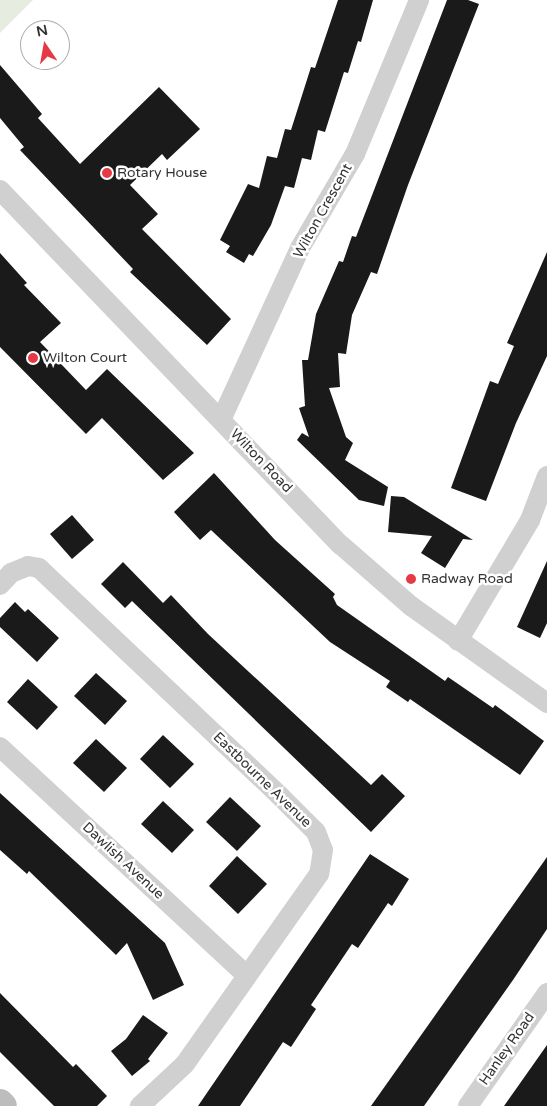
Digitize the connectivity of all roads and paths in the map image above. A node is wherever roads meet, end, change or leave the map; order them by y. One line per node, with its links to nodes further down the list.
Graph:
1 (419, 0): 3 (street, Wilton Crescent)
2 (0, 190): 3 (street, Wilton Road)
3 (220, 420): 6 (street, Wilton Road)
4 (547, 476): 6 (street)
5 (0, 584): 9 (street, Eastbourne Avenue)
6 (458, 641): 7 (street, Wilton Road)
7 (547, 703)
8 (0, 747): 9 (street, Dawlish Avenue)
9 (246, 975): 13 (street, Eastbourne Avenue)
10 (547, 993): 14 (street, Hanley Road)
11 (0, 1103): 12 (street)
12 (4, 1106)
13 (140, 1106)
14 (468, 1106)

